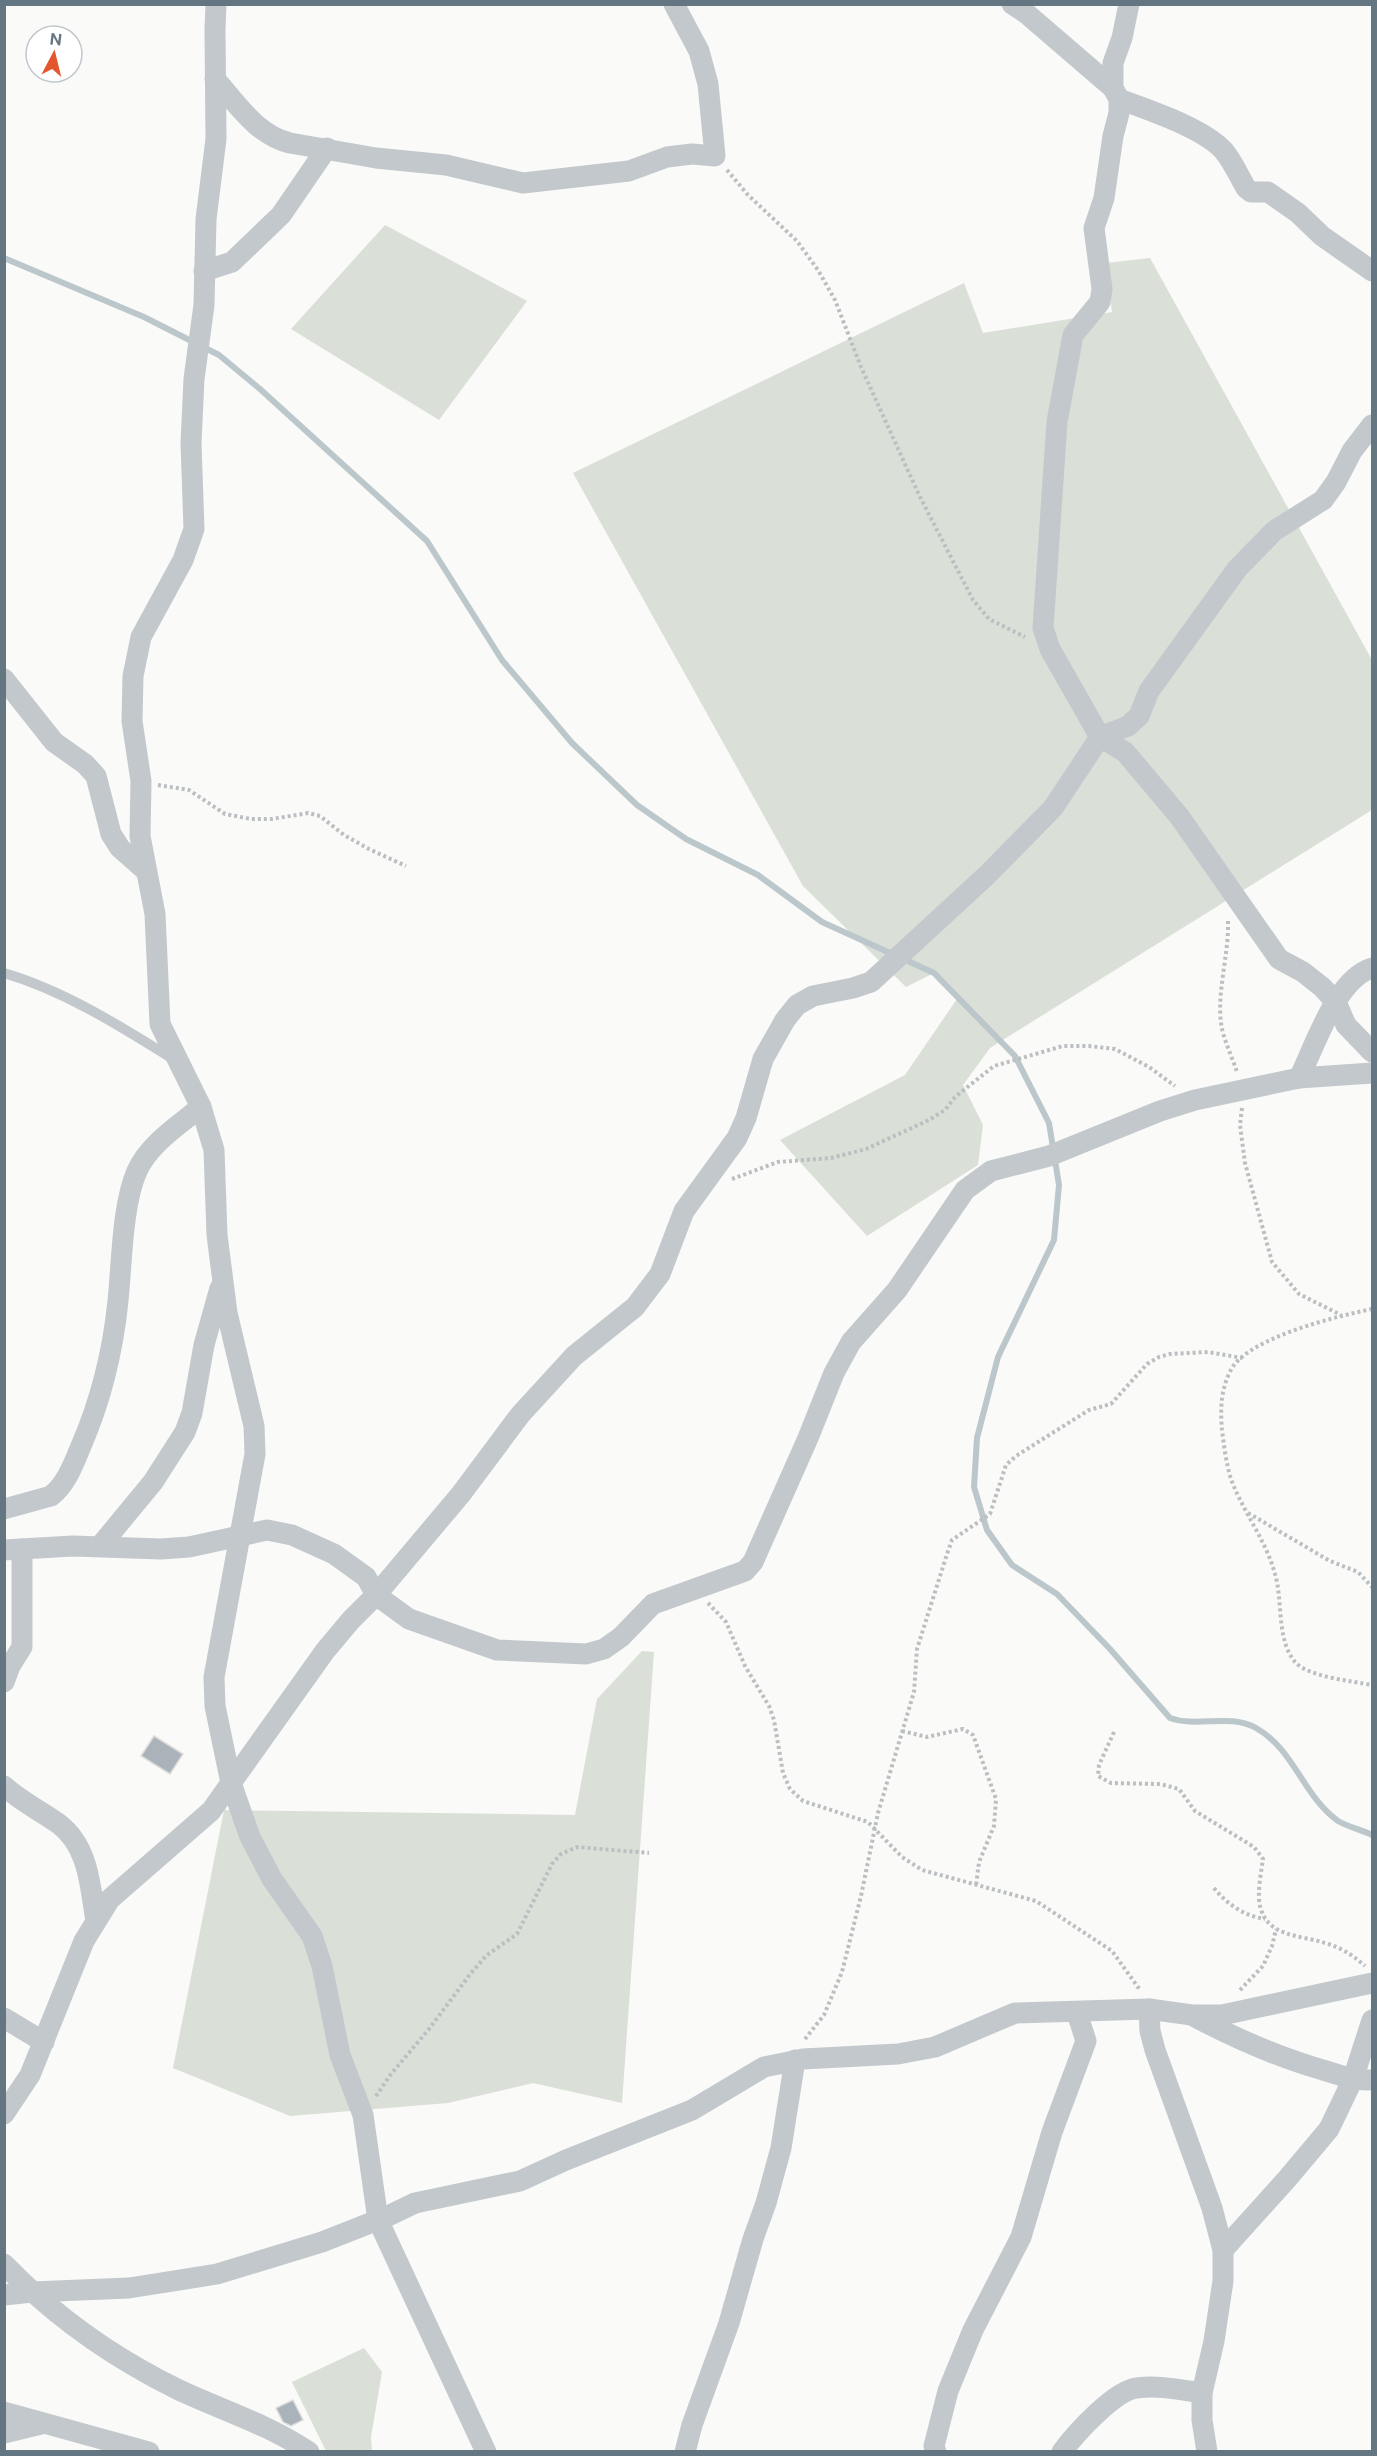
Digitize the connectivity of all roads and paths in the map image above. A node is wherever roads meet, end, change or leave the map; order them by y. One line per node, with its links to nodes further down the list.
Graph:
1 (216, 4): 5 (street)
2 (674, 4): 8 (street)
3 (1012, 4): 6 (street)
4 (1129, 4): 6 (street)
5 (215, 79): 7 (street); 9 (street)
6 (1116, 94): 10 (street); 12 (street)
7 (327, 148): 8 (street); 9 (street)
8 (715, 156): 12 (path)
9 (204, 271): 15 (street)
10 (1372, 271)
11 (1372, 425): 14 (street)
12 (1050, 649): 14 (street)
13 (4, 679): 17 (street)
14 (1100, 737): 21 (street); 41 (street)
15 (141, 782): 16 (path); 17 (street)
16 (406, 866)
17 (146, 871): 23 (street)
18 (1227, 912): 26 (path)
19 (1372, 968): 21 (street)
20 (4, 973): 23 (lane)
21 (1336, 1002): 22 (street); 25 (street)
22 (1372, 1052)
23 (179, 1062): 28 (street)
24 (1372, 1073): 25 (street)
25 (1299, 1078): 26 (street)
26 (1244, 1091): 27 (street); 32 (path)
27 (1195, 1100): 29 (path); 40 (street)
28 (201, 1107): 30 (street); 34 (street)
29 (723, 1183)
30 (223, 1279): 36 (street); 37 (street)
31 (1372, 1309): 32 (path)
32 (1342, 1316): 33 (path)
33 (1242, 1358): 35 (path); 44 (path)
34 (4, 1509)
35 (1247, 1513): 39 (path); 43 (path)
36 (241, 1536): 37 (street); 41 (street); 46 (street)
37 (101, 1545): 38 (street)
38 (13, 1550): 42 (street)
39 (1372, 1587)
40 (692, 1589): 41 (street); 48 (path)
41 (376, 1595): 46 (street)
42 (4, 1682)
43 (1372, 1685)
44 (902, 1731): 48 (path); 50 (path)
45 (1114, 1732): 52 (path)
46 (231, 1783): 53 (street); 67 (street)
47 (4, 1786): 53 (street)
48 (875, 1829): 50 (path); 64 (path)
49 (649, 1853): 67 (path)
50 (976, 1886): 57 (path)
51 (1214, 1888): 52 (path)
52 (1265, 1919): 54 (path)
53 (96, 1921): 63 (street)
54 (1276, 1929): 55 (path); 60 (path)
55 (1372, 1972)
56 (1372, 1983): 60 (street)
57 (1149, 2009): 58 (street); 59 (street); 69 (street)
58 (1077, 2013): 64 (street); 81 (street)
59 (1191, 2015): 60 (street); 65 (street)
60 (1222, 2015)
61 (4, 2018): 63 (street)
62 (1372, 2020): 65 (street)
63 (44, 2042): 66 (street)
64 (797, 2052): 68 (street); 80 (street)
65 (1363, 2079): 69 (street)
66 (4, 2114)
67 (363, 2115): 68 (street)
68 (378, 2220): 71 (street); 79 (street)
69 (1223, 2250): 73 (street)
70 (4, 2264): 71 (street)
71 (32, 2292): 72 (street); 78 (street)
72 (4, 2295)
73 (1202, 2393): 82 (street); 83 (street)
74 (4, 2412): 75 (street)
75 (41, 2423): 76 (street); 77 (street)
76 (4, 2433)
77 (149, 2451)
78 (309, 2451)
79 (486, 2451)
80 (685, 2451)
81 (936, 2451)
82 (1062, 2451)
83 (1207, 2451)

